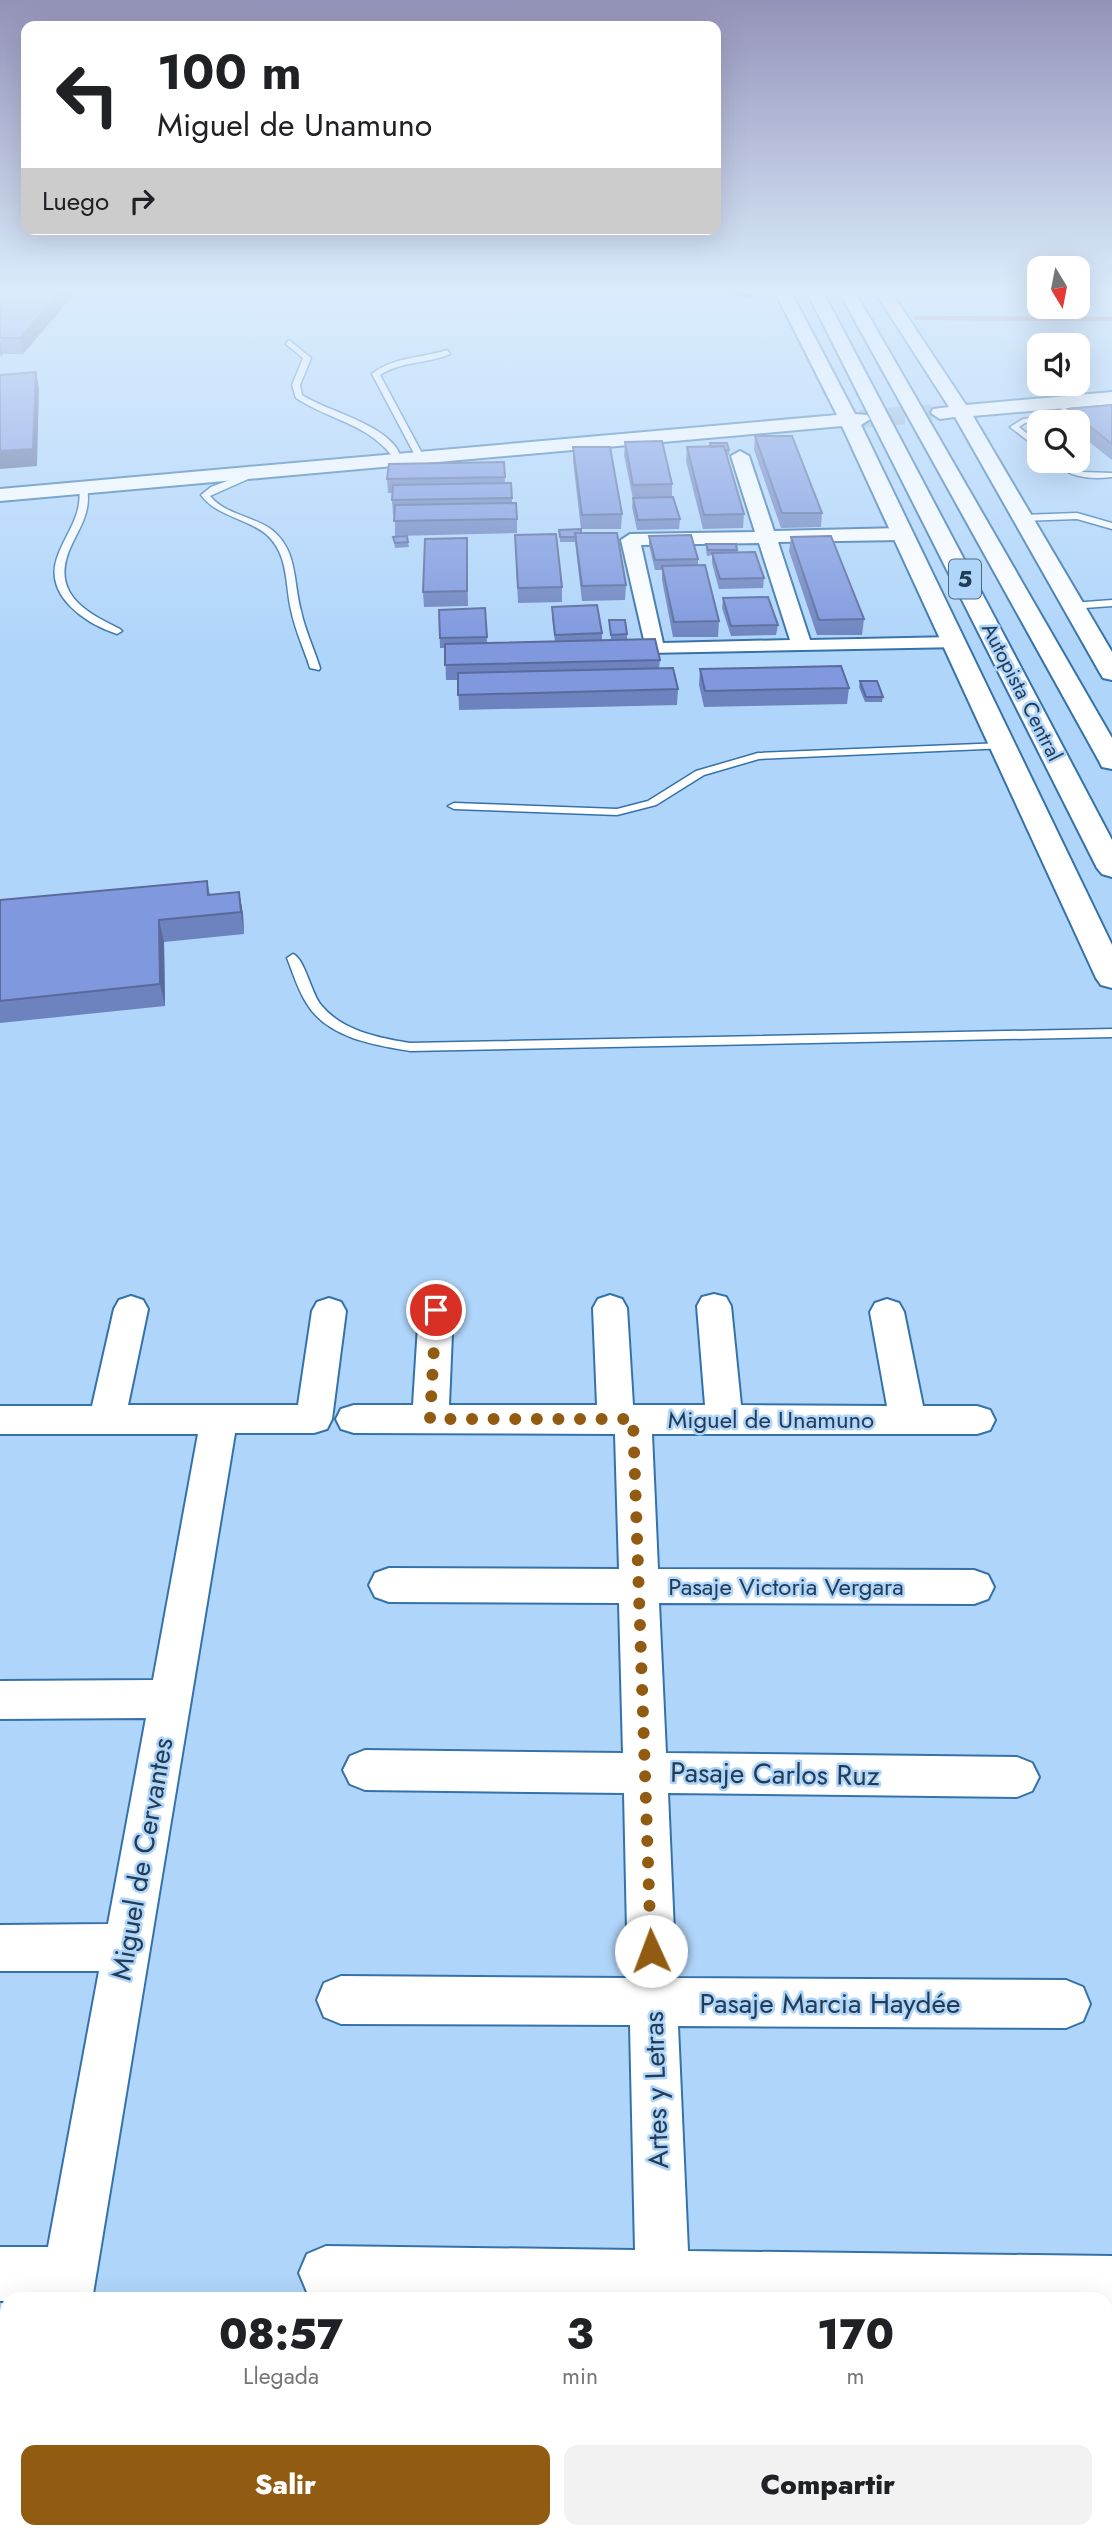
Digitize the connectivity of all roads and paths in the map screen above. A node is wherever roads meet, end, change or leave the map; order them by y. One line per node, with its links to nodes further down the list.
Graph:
1 (330, 410): 14 (lane)
2 (395, 410): 13 (lane)
3 (847, 410): 10 (main road)
4 (876, 410): 36 (main road, Autopista Central / 5)
5 (914, 410): 34 (main road, Autopista Central / 5)
6 (967, 410): 7 (main road)
7 (961, 411): 8 (main road); 22 (main road)
8 (936, 414)
9 (1027, 421): 11 (lane)
10 (856, 427): 13 (main road); 24 (main road)
11 (1027, 438)
12 (740, 456): 25 (street)
13 (420, 457): 14 (main road)
14 (399, 459): 15 (main road)
15 (262, 471): 18 (main road); 31 (lane)
16 (1069, 473): 17 (lane)
17 (1112, 475)
18 (182, 478): 19 (main road); 20 (main road)
19 (0, 487)
20 (83, 487): 21 (main road); 28 (lane)
21 (0, 495)
22 (1021, 518): 23 (lane); 27 (main road)
23 (1112, 526)
24 (902, 534): 25 (street); 29 (main road)
25 (767, 537): 30 (street); 30 (street)
26 (1112, 603): 27 (lane)
27 (1071, 606): 32 (main road)
28 (117, 631)
29 (954, 643): 30 (street); 33 (main road)
30 (802, 646)
31 (315, 668)
32 (1112, 673)
33 (1003, 746): 35 (lane); 38 (main road)
34 (1112, 761)
35 (454, 806)
36 (1112, 868)
37 (293, 958): 39 (lane)
38 (1112, 978)
39 (1112, 1033)
40 (713, 1306): 52 (street)
41 (610, 1308): 49 (street, Artes y Letras)
42 (131, 1309): 51 (street)
43 (436, 1310): 48 (street)
44 (328, 1311): 46 (street)
45 (887, 1312): 53 (street)
46 (219, 1419): 51 (street); 58 (street, Miguel de Cervantes)
47 (354, 1419): 48 (street, Miguel de Unamuno)
48 (430, 1419): 49 (street, Miguel de Unamuno)
49 (625, 1419): 52 (street, Miguel de Unamuno); 56 (street, Artes y Letras)
50 (0, 1420): 51 (street)
51 (107, 1420)
52 (724, 1420): 53 (street, Miguel de Unamuno)
53 (908, 1420): 54 (street, Miguel de Unamuno)
54 (977, 1420)
55 (389, 1585): 56 (street, Pasaje Victoria Vergara)
56 (638, 1586): 57 (street, Pasaje Victoria Vergara); 61 (street, Artes y Letras)
57 (974, 1587)
58 (170, 1699): 59 (street); 63 (street, Miguel de Cervantes)
59 (0, 1700)
60 (365, 1770): 61 (street, Pasaje Carlos Ruz)
61 (645, 1773): 62 (street, Pasaje Carlos Ruz); 66 (street, Artes y Letras)
62 (1017, 1777)
63 (127, 1947): 64 (street); 71 (street, Miguel de Cervantes)
64 (0, 1948)
65 (341, 2000): 66 (street, Pasaje Marcia Haydée)
66 (653, 2002): 67 (street, Pasaje Marcia Haydée); 72 (street, Artes y Letras)
67 (1066, 2004)
68 (326, 2273): 72 (street)
69 (0, 2274): 71 (street)
70 (1112, 2283): 72 (street)
71 (67, 2287)
72 (662, 2288)

